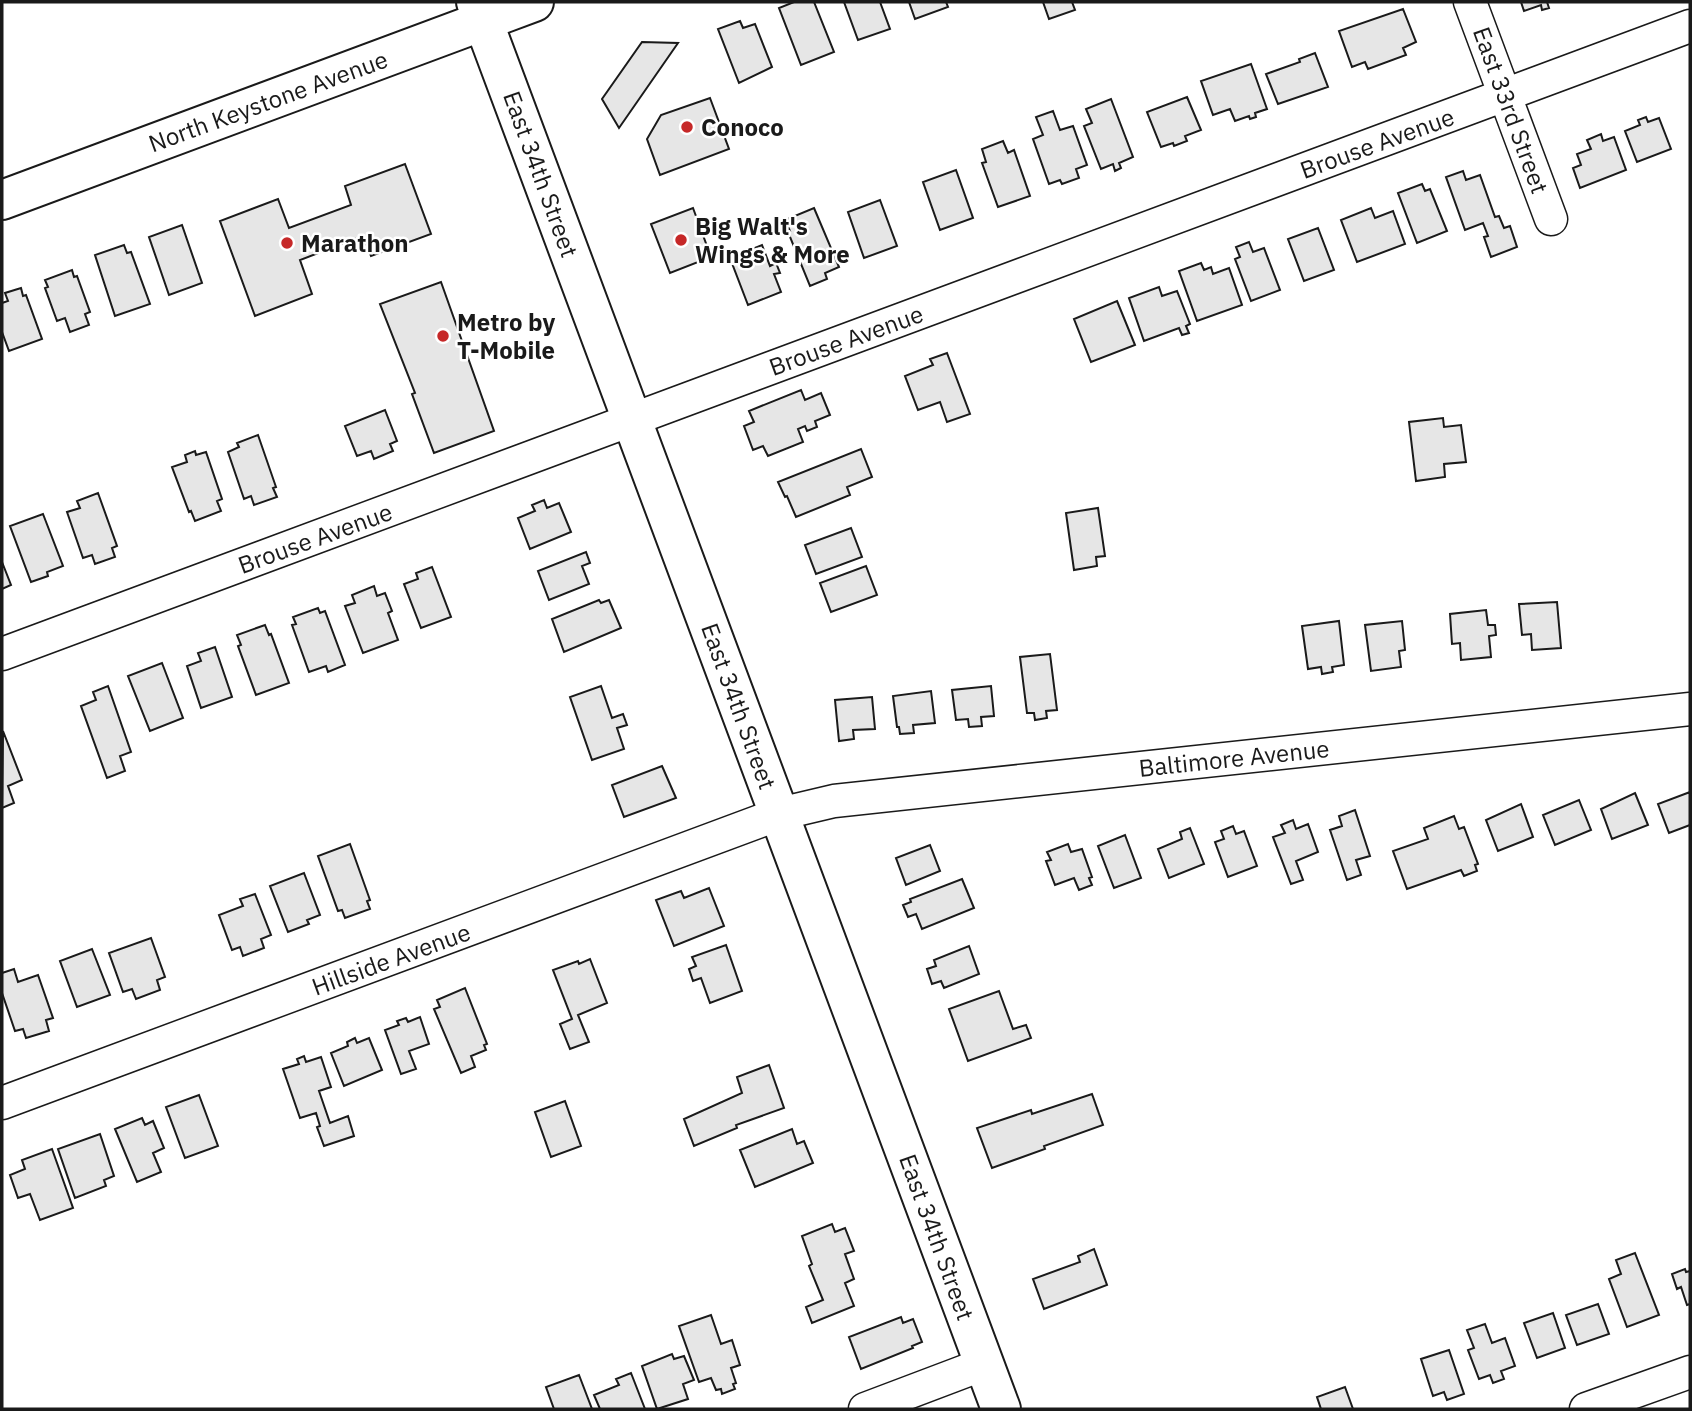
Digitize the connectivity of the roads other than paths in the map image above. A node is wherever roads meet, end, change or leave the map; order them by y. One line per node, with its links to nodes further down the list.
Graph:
1 (534, 2): 3 (main road, North Keystone Avenue)
2 (1470, 2): 5 (street, East 33rd Street)
3 (480, 11): 6 (main road, North Keystone Avenue); 8 (main road, East 34th Street)
4 (1690, 26): 5 (street, Brouse Avenue)
5 (1505, 95): 7 (street, East 33rd Street); 8 (street, Brouse Avenue)
6 (2, 200)
7 (1551, 219)
8 (632, 420): 9 (street, Brouse Avenue); 11 (main road, East 34th Street)
9 (2, 654)
10 (1690, 709): 11 (street, Baltimore Avenue)
11 (779, 814): 12 (street, Hillside Avenue); 13 (main road, East 34th Street)
12 (2, 1103)
13 (984, 1364): 15 (street); 16 (main road, East 34th Street)
14 (1690, 1372): 17 (street)
15 (865, 1409)
16 (1001, 1409)
17 (1586, 1409)

